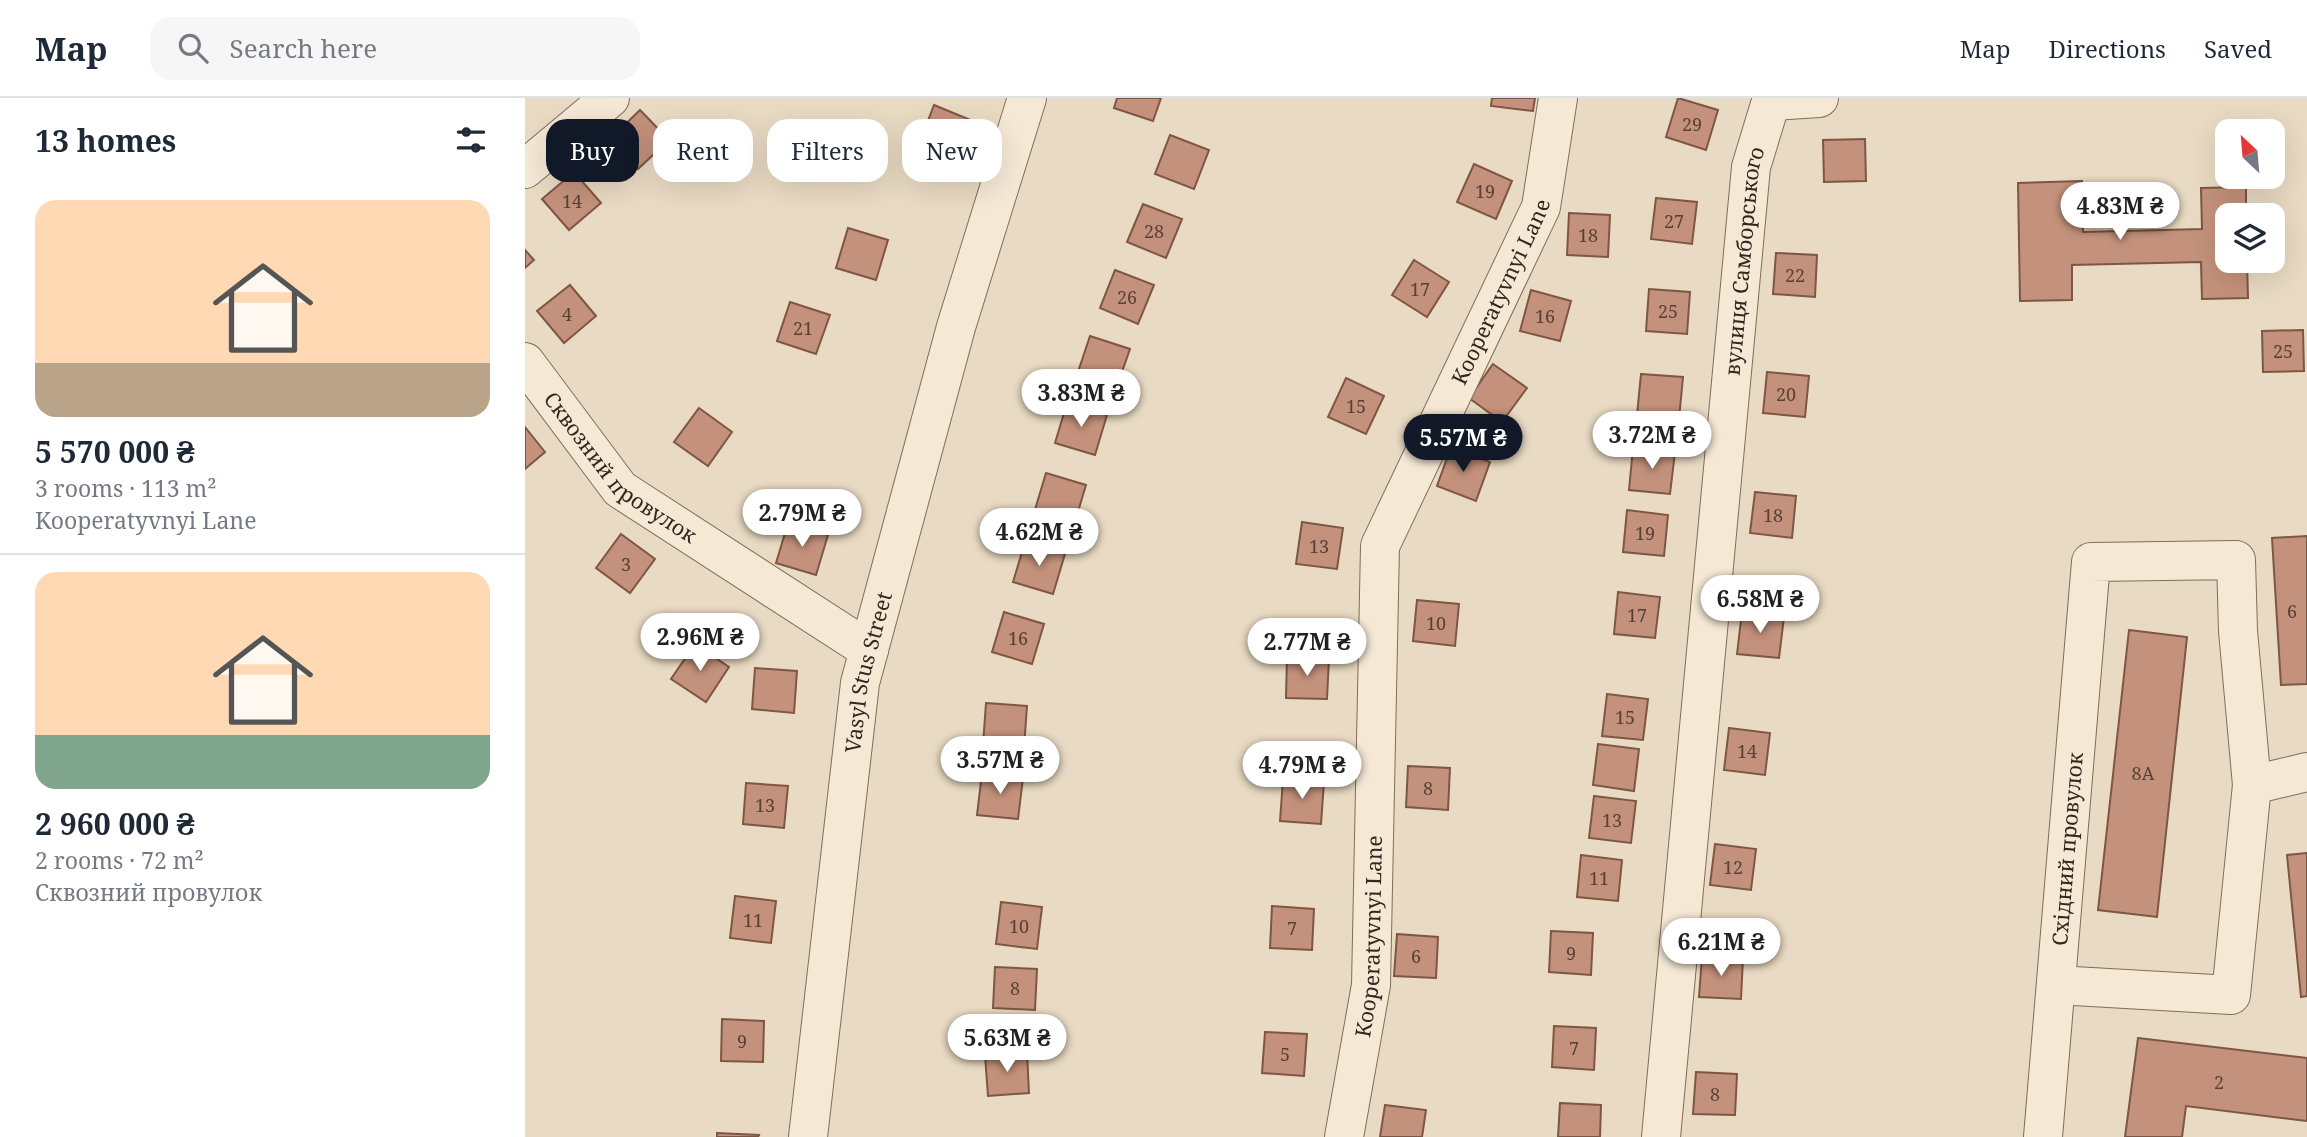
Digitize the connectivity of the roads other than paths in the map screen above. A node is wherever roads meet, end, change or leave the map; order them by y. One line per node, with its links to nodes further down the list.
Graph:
1 (610, 98): 6 (street)
2 (1027, 98): 8 (street, Vasyl Stus Street)
3 (1558, 98): 13 (street, Kooperatyvnyi Lane)
4 (1819, 98): 5 (street)
5 (1772, 99): 14 (street, вулиця Самборського)
6 (525, 169)
7 (525, 362): 8 (street, Сквозний провулок)
8 (869, 650): 12 (street, Vasyl Stus Street)
9 (2307, 772): 10 (street)
10 (2252, 785): 11 (street); 11 (street, Східний провулок)
11 (2056, 985): 15 (street, Східний провулок)
12 (808, 1137)
13 (1345, 1137)
14 (1661, 1137)
15 (2043, 1137)

